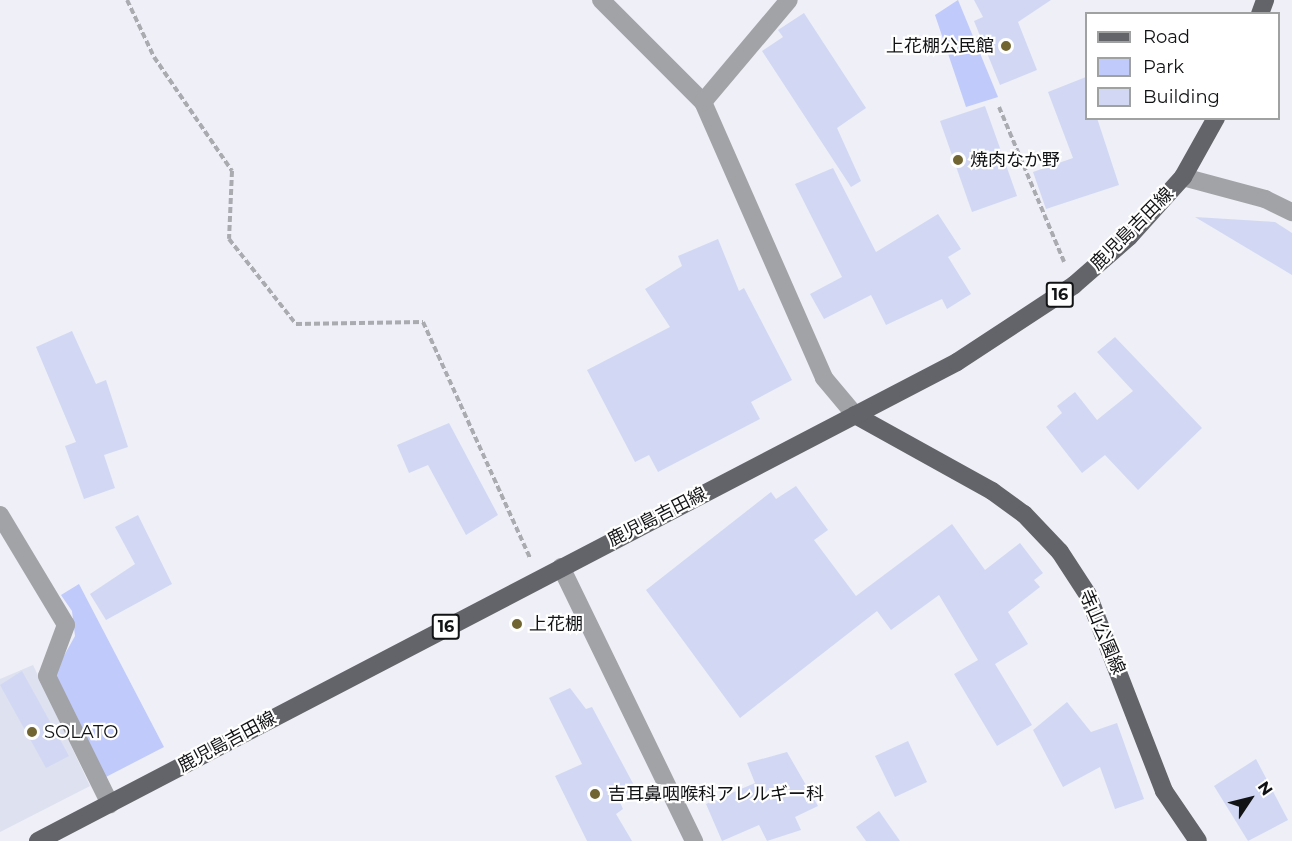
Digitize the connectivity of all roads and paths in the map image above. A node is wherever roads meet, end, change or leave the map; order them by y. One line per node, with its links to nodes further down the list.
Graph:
1 (127, 0): 13 (path)
2 (601, 0): 4 (street)
3 (789, 0): 4 (street)
4 (703, 102): 10 (street)
5 (999, 107): 9 (path)
6 (1215, 120): 7 (main road, 鹿児島吉田線 / 16)
7 (1183, 177): 8 (street); 9 (main road, 鹿児島吉田線 / 16)
8 (1292, 212)
9 (1074, 285): 10 (main road, 鹿児島吉田線 / 16)
10 (855, 416): 12 (main road, 鹿児島吉田線 / 16); 17 (main road, 寺山公園線)
11 (0, 515): 14 (street)
12 (561, 567): 13 (main road, 鹿児島吉田線 / 16); 16 (street)
13 (539, 578): 14 (main road, 鹿児島吉田線 / 16)
14 (110, 804): 15 (main road, 鹿児島吉田線 / 16)
15 (38, 841)
16 (694, 841)
17 (1198, 841)

